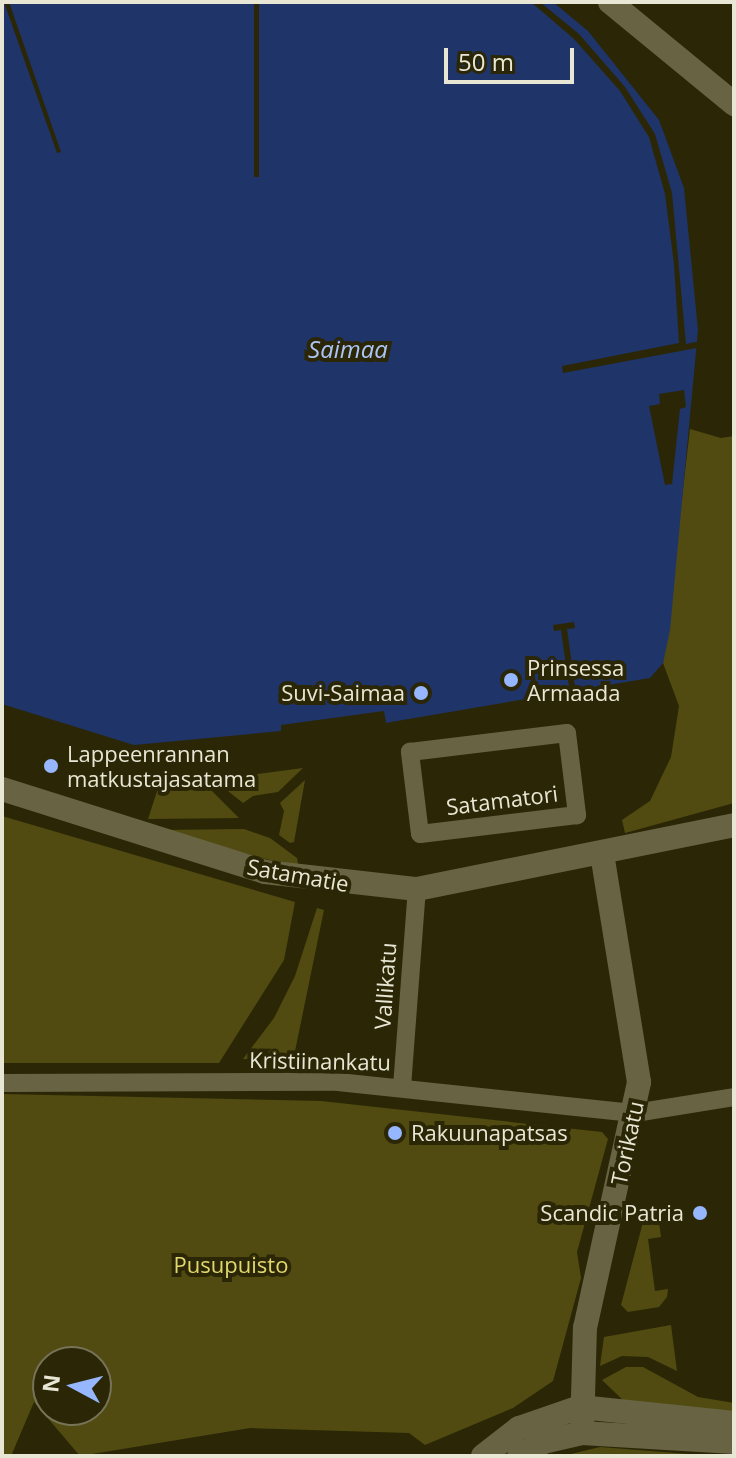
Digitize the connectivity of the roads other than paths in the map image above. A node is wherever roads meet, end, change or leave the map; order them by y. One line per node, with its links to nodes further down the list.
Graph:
1 (610, 2): 2 (street)
2 (734, 104)
3 (410, 752): 3 (street, Satamatori)
4 (2, 789): 7 (street, Satamatie)
5 (734, 825): 6 (street, Satamatie)
6 (602, 853): 7 (street, Satamatie); 11 (street, Torikatu)
7 (417, 889): 9 (street, Vallikatu)
8 (2, 1083): 9 (street, Kristiinankatu)
9 (402, 1087): 11 (street, Kristiinankatu)
10 (734, 1097): 11 (street, Kristiinankatu)
11 (635, 1113): 12 (street, Torikatu)
12 (580, 1407): 13 (street); 14 (street, Torikatu); 16 (street)
13 (734, 1423)
14 (582, 1433): 15 (street); 17 (street)
15 (734, 1442)
16 (483, 1456)
17 (519, 1456)

